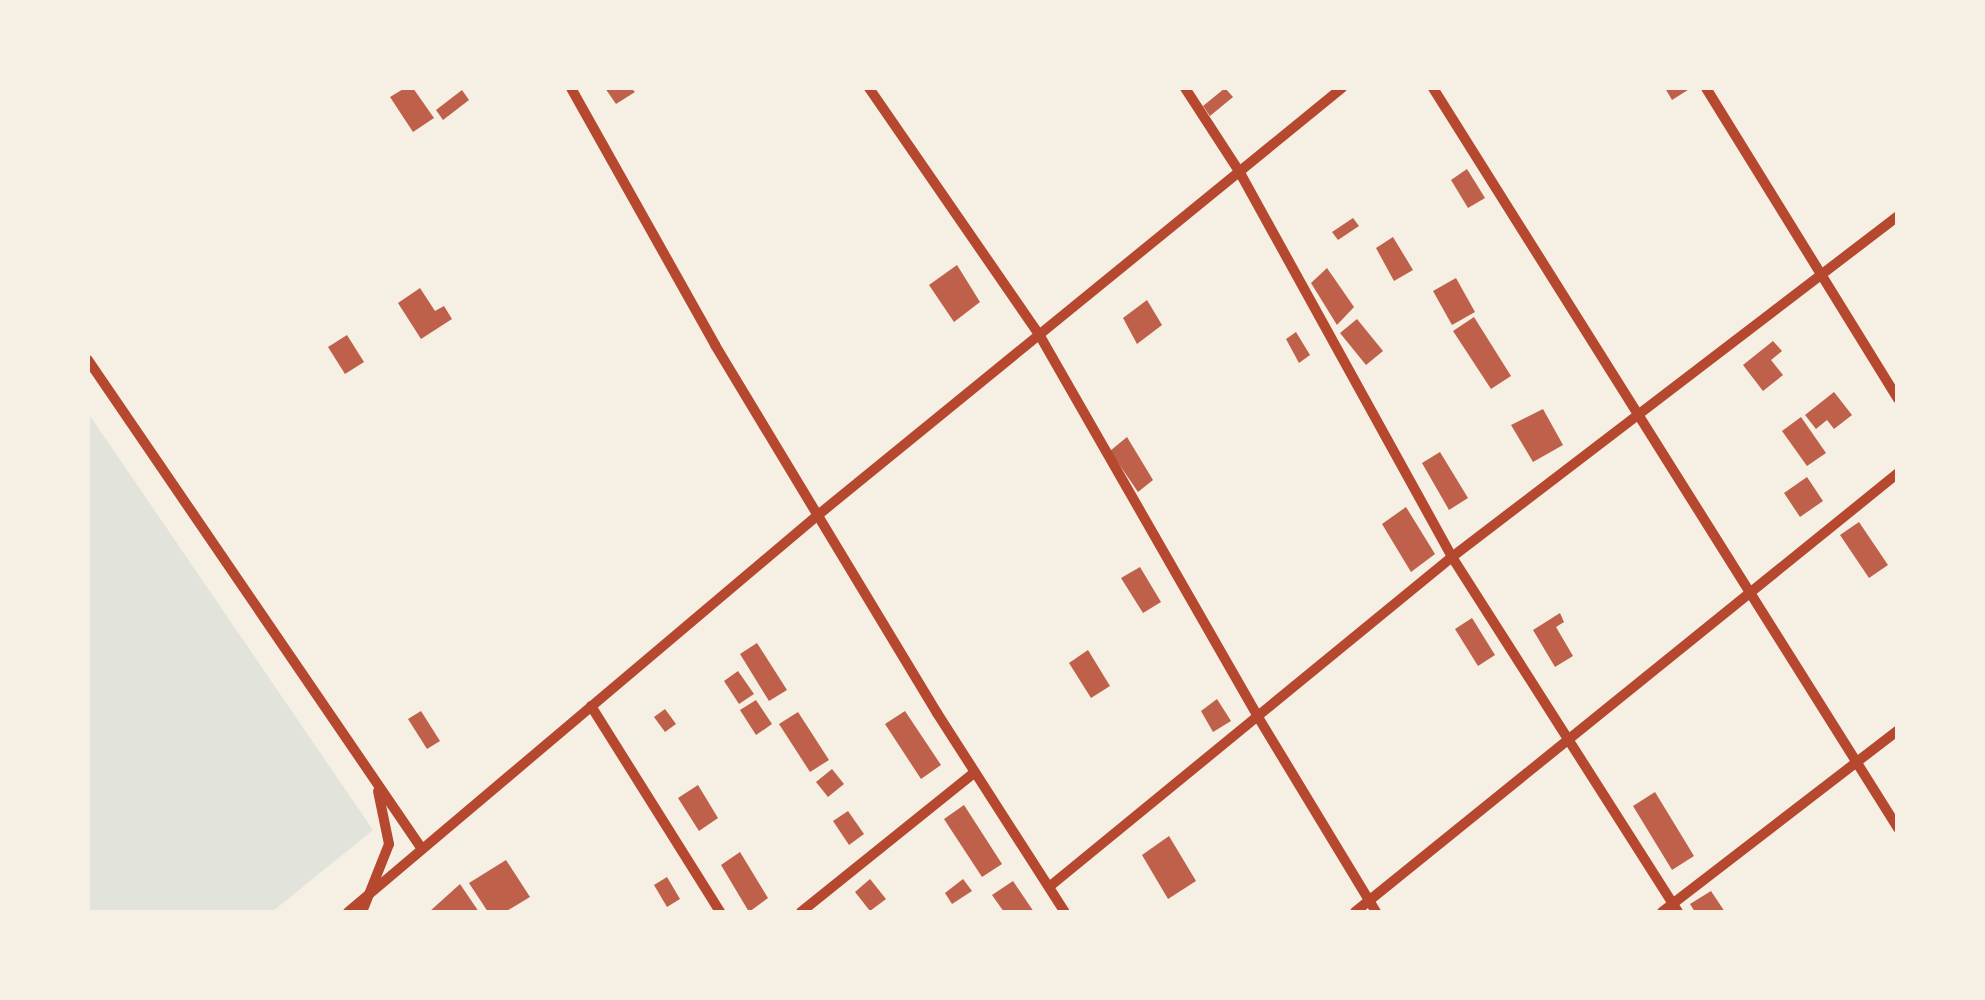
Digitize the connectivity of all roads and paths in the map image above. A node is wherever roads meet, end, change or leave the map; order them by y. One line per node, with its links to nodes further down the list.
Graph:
1 (571, 88): 15 (street)
2 (869, 88): 10 (street)
3 (1185, 88): 7 (street)
4 (1342, 88): 7 (street)
5 (1433, 88): 13 (street)
6 (1706, 88): 9 (street)
7 (1239, 171): 10 (street); 16 (street)
8 (1898, 216): 9 (street)
9 (1823, 277): 12 (street); 13 (street)
10 (1040, 336): 15 (street); 19 (street)
11 (88, 360): 24 (street)
12 (1898, 399)
13 (1641, 414): 16 (street); 17 (street)
14 (1898, 474): 17 (street)
15 (818, 515): 18 (street); 23 (street)
16 (1452, 557): 19 (street); 21 (street)
17 (1752, 591): 21 (street); 22 (street)
18 (592, 706): 26 (street); 33 (street)
19 (1258, 717): 27 (street); 29 (street)
20 (1898, 730): 22 (street)
21 (1570, 738): 29 (street); 30 (street)
22 (1856, 762): 25 (street); 30 (street)
23 (974, 772): 27 (street); 34 (street)
24 (375, 780): 26 (street); 28 (street)
25 (1898, 828)
26 (422, 849): 28 (street)
27 (1049, 887): 35 (street)
28 (372, 893): 31 (street); 32 (street)
29 (1369, 900): 36 (street); 37 (street)
30 (1676, 908): 38 (street)
31 (348, 912)
32 (362, 912)
33 (720, 912)
34 (801, 912)
35 (1065, 912)
36 (1355, 912)
37 (1376, 912)
38 (1662, 912)

